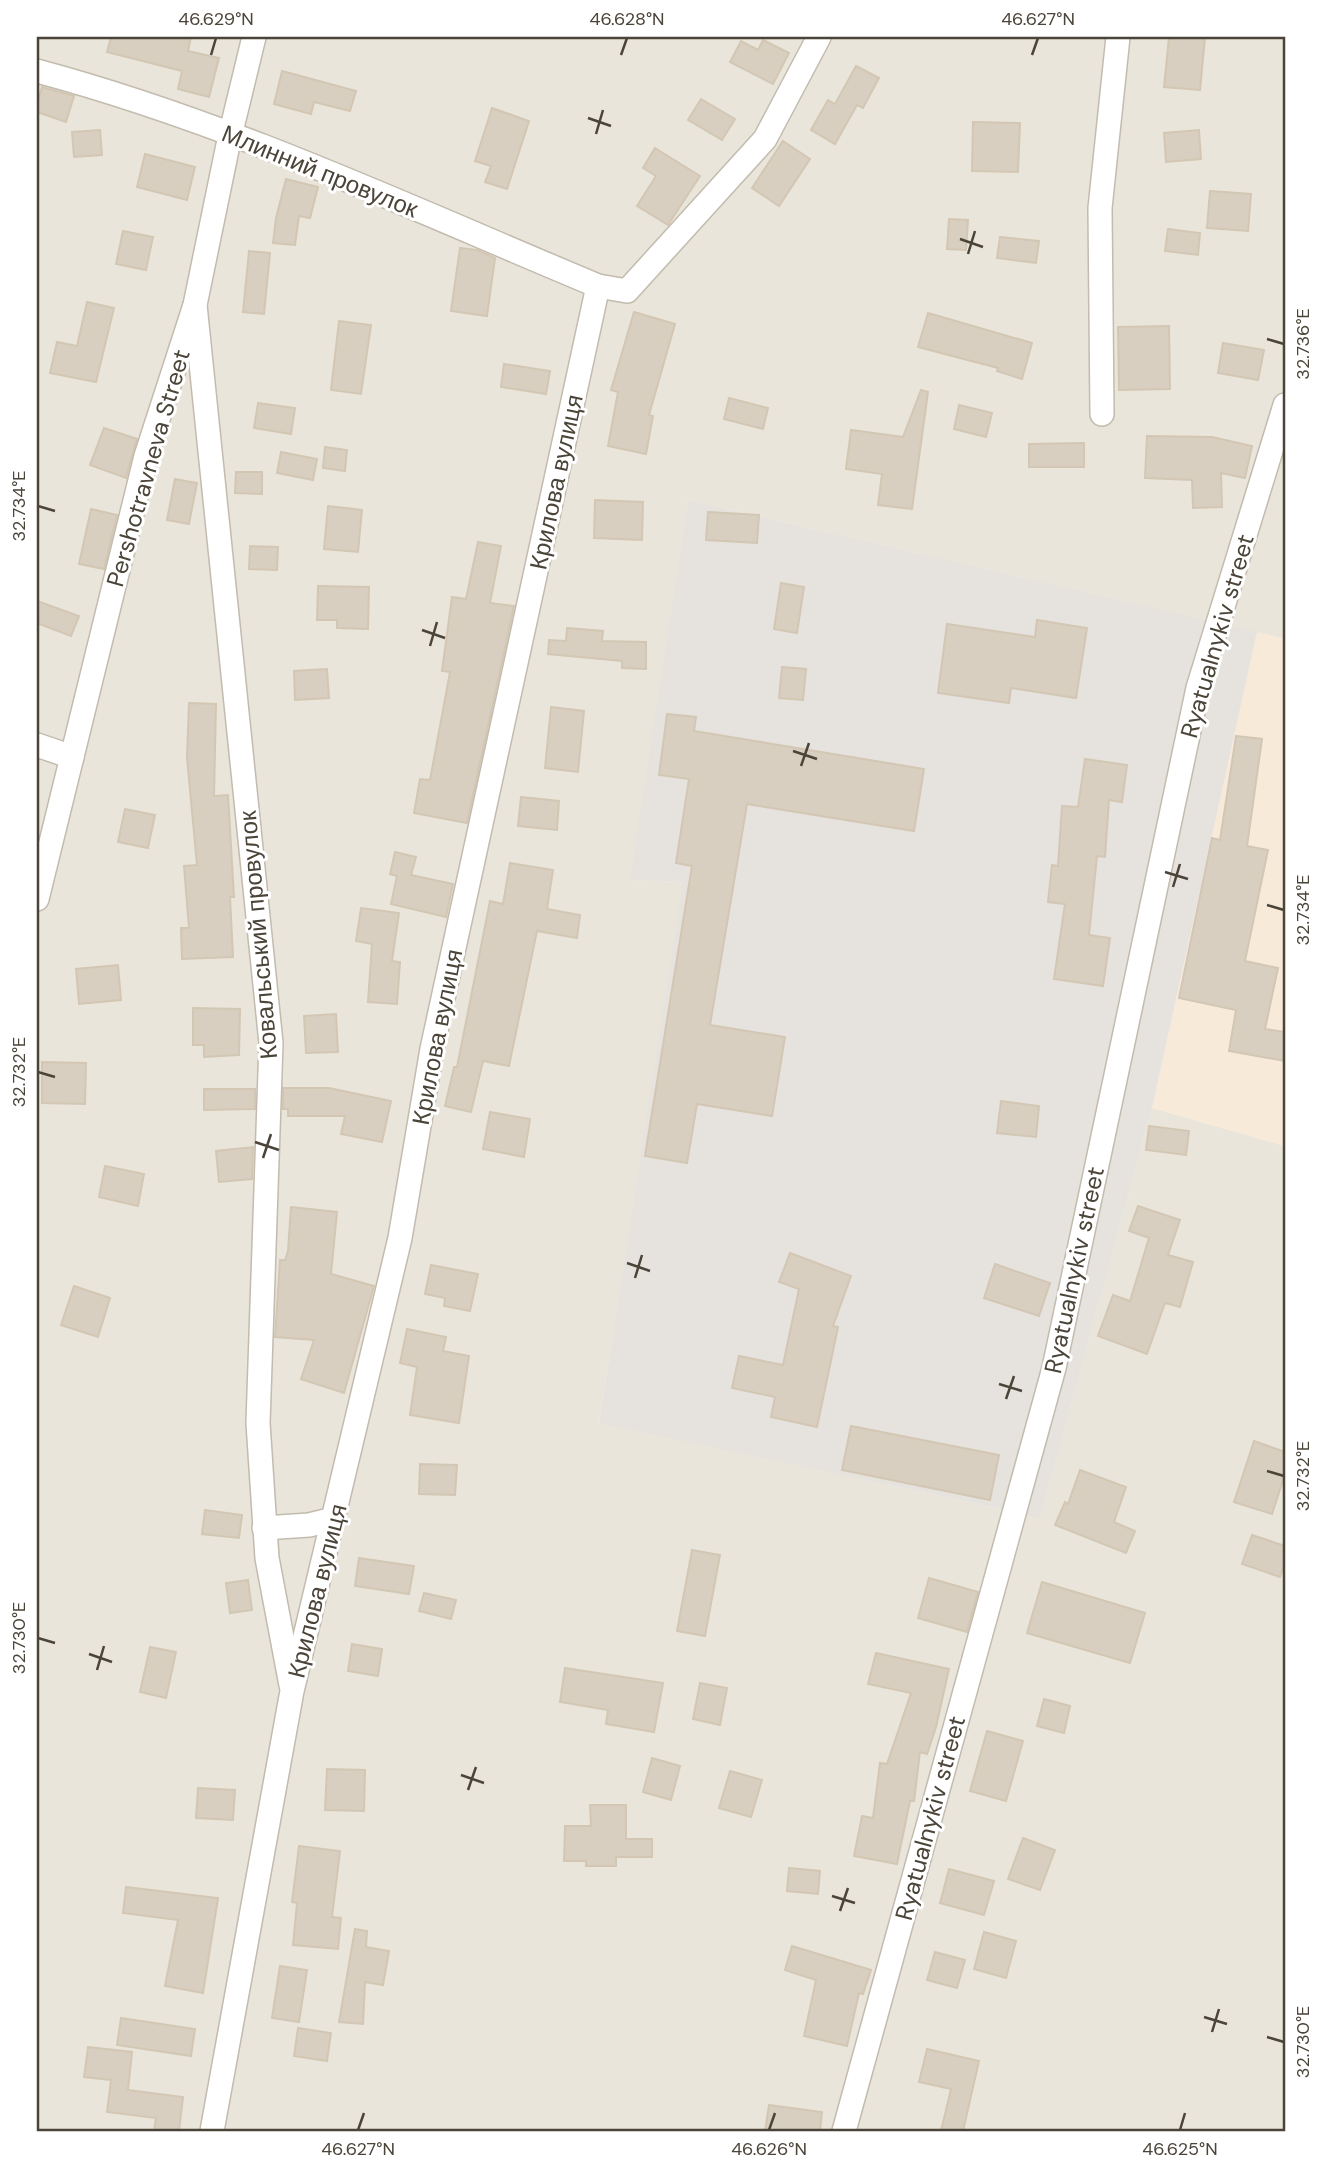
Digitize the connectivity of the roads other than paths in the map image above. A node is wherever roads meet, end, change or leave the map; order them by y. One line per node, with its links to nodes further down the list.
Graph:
1 (254, 37): 5 (street, Pershotravneva Street)
2 (819, 37): 6 (street)
3 (1118, 37): 9 (street)
4 (37, 71): 5 (street, Млинний провулок)
5 (231, 133): 6 (street, Млинний провулок); 7 (street, Pershotravneva Street)
6 (598, 286): 13 (street, Крилова вулиця)
7 (195, 305): 11 (street, Pershotravneva Street); 14 (street, Ковальський провулок)
8 (1285, 405): 17 (street, Ryatualnykiv street)
9 (1101, 414)
10 (37, 745): 11 (street)
11 (72, 757): 12 (street, Pershotravneva Street)
12 (37, 899)
13 (334, 1519): 14 (street); 15 (street, Крилова вулиця)
14 (264, 1528): 15 (street, Ковальський провулок)
15 (292, 1691): 16 (street, Крилова вулиця)
16 (212, 2131)
17 (844, 2131)

